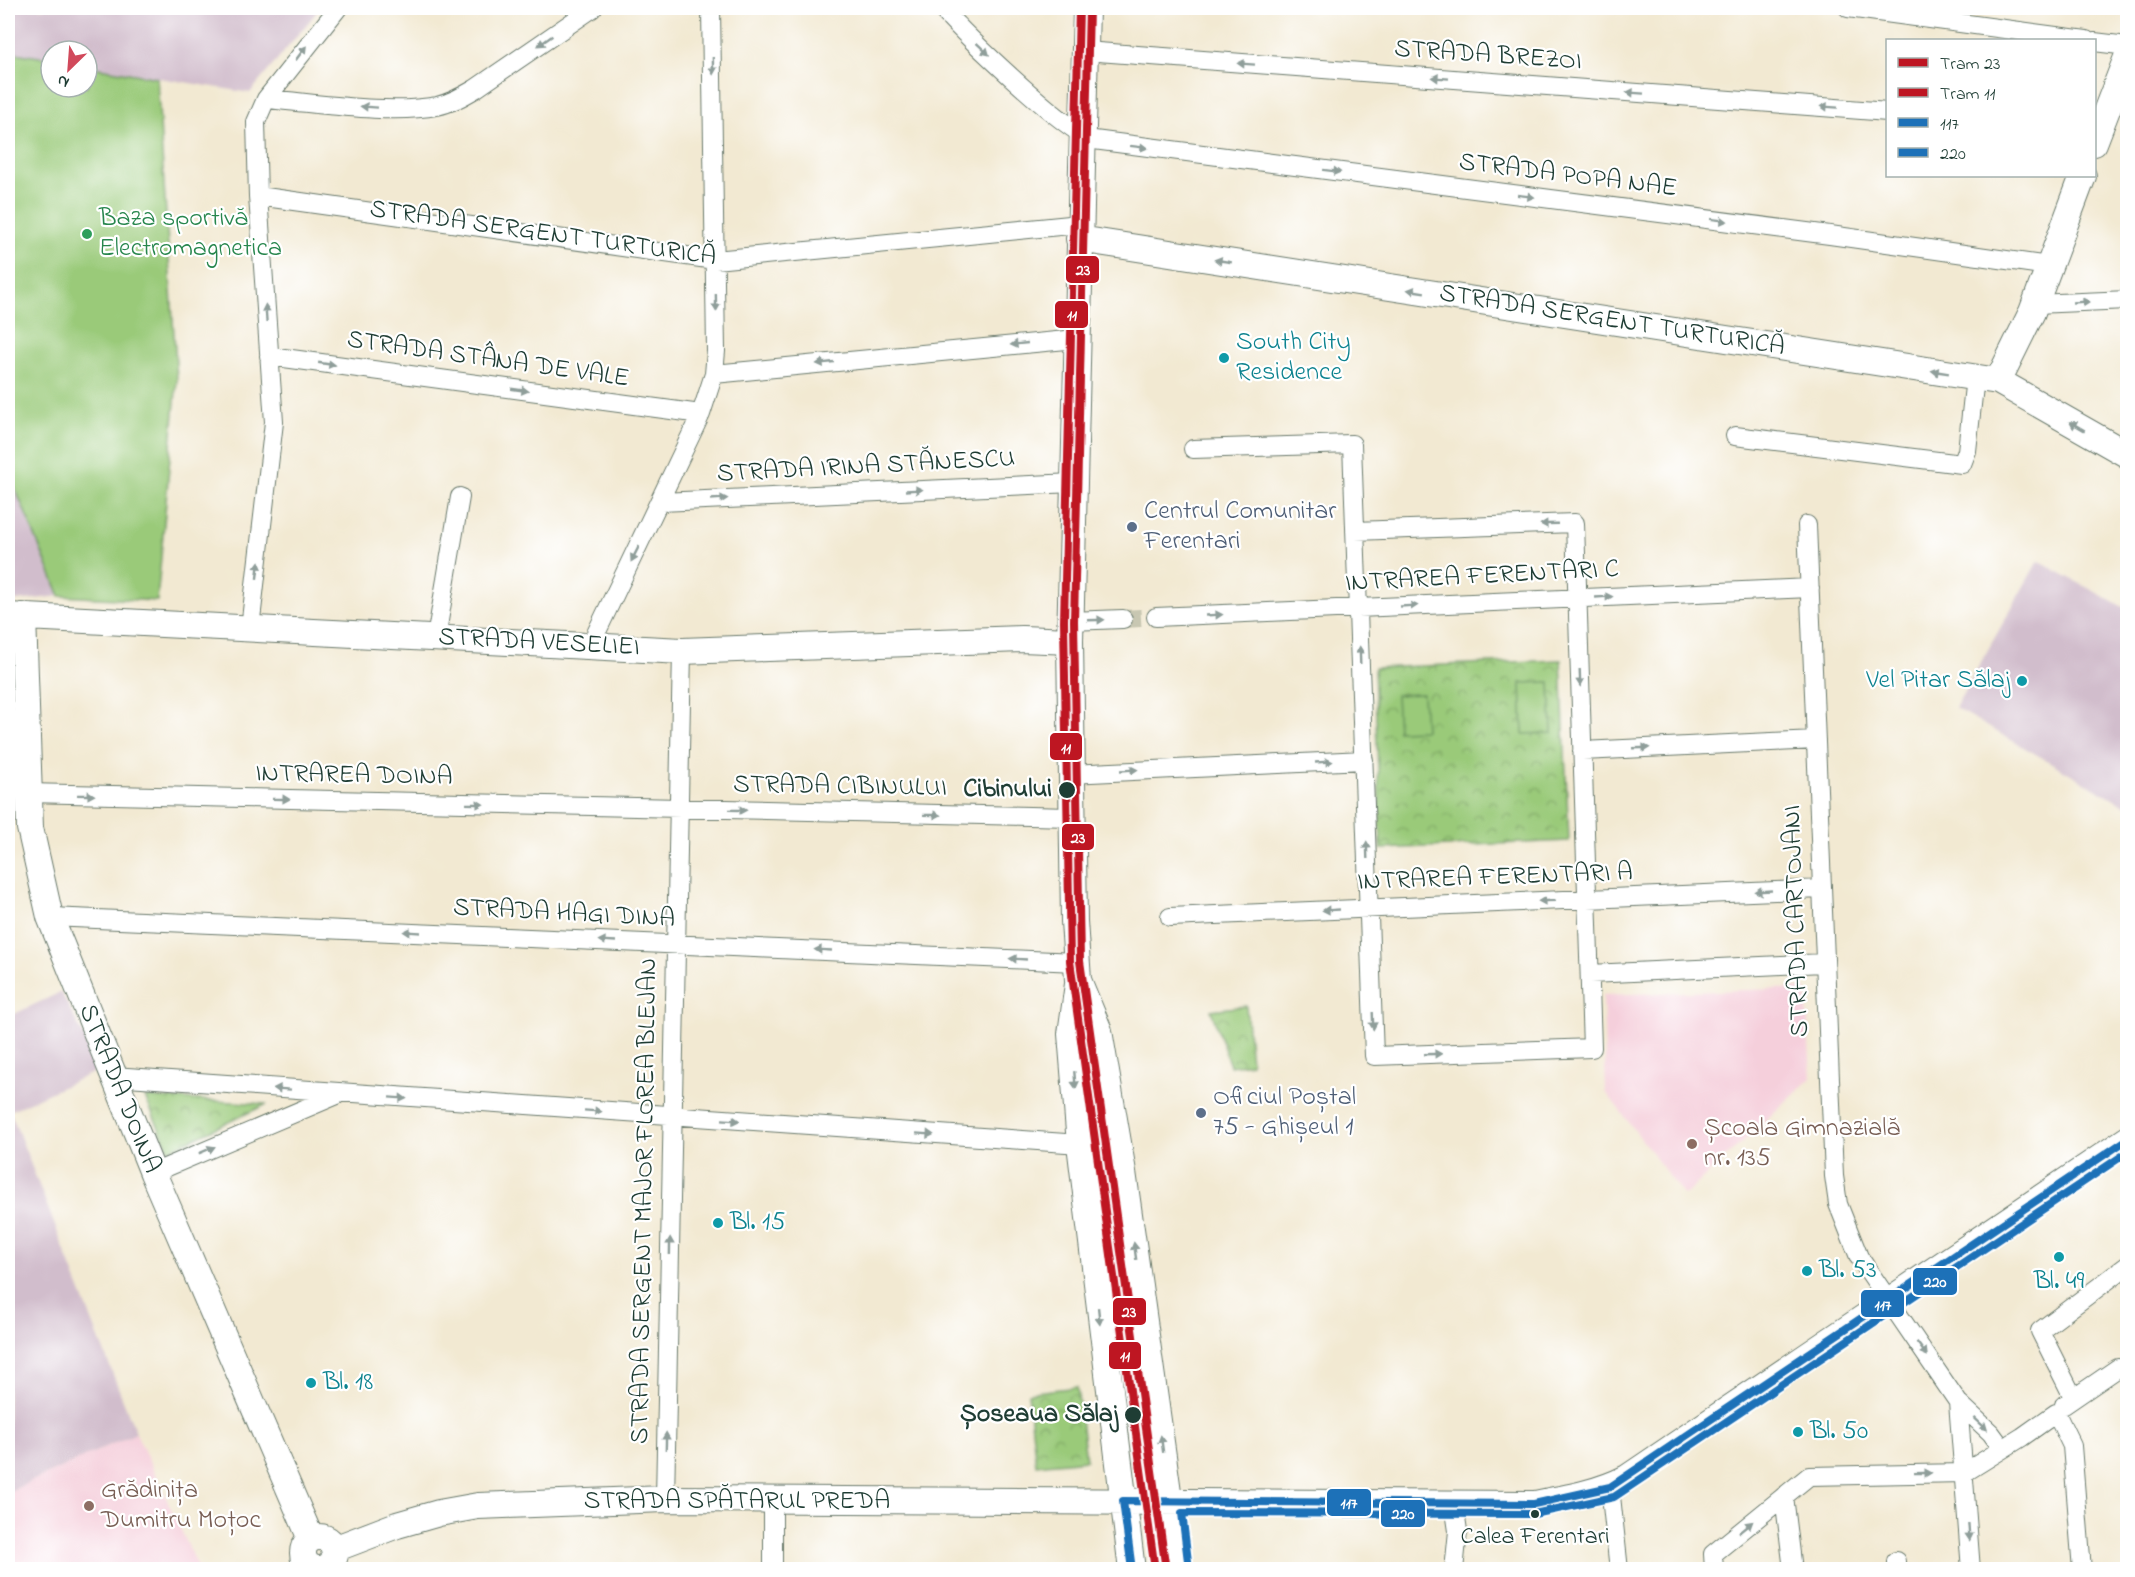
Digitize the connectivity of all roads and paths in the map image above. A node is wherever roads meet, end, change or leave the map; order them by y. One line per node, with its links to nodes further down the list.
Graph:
1 (338, 8): 13 (street, one-way to 1)
2 (593, 8): 13 (street, one-way to 13)
3 (711, 8): 20 (street, one-way to 20)
4 (941, 8): 16 (street, one-way to 16)
5 (1086, 8): 10 (street)
6 (1848, 8): 7 (street)
7 (2079, 39)
8 (2096, 42): 9 (street)
9 (2127, 46)
10 (1085, 51): 14 (street, STRADA BREZOI, one-way to 10); 16 (street)
11 (2127, 55): 12 (street)
12 (2123, 86): 15 (street)
13 (266, 99): 18 (street)
14 (1886, 112)
15 (2096, 133)
16 (1082, 135): 19 (street); 21 (street, STRADA POPA NAE, one-way to 21)
17 (2083, 177): 21 (street)
18 (258, 196): 20 (street, STRADA SERGENT TURTURICĂ); 25 (street, one-way to 18)
19 (1079, 231): 20 (street, STRADA SERGENT TURTURICĂ); 24 (street); 27 (street, STRADA SERGENT TURTURICĂ, one-way to 19)
20 (715, 260): 26 (street, one-way to 26)
21 (2049, 266): 23 (street)
22 (2127, 300): 23 (street, one-way to 22)
23 (2035, 304): 27 (street)
24 (1077, 339): 26 (street, one-way to 26); 32 (street)
25 (269, 356): 28 (street, STRADA STÂNA DE VALE, one-way to 28); 43 (street, one-way to 25)
26 (714, 374): 28 (street)
27 (1986, 379): 29 (street); 31 (street, STRADA SERGENT TURTURICĂ, one-way to 27)
28 (701, 414): 34 (street)
29 (1735, 436)
30 (1193, 449): 36 (street)
31 (2127, 455)
32 (1073, 483): 34 (street, STRADA IRINA STĂNESCU, one-way to 32); 44 (street)
33 (460, 497): 45 (street)
34 (661, 502): 46 (street, one-way to 46)
35 (1807, 525): 37 (street, STRADA CARTOJANI)
36 (1355, 531): 38 (street, one-way to 36); 39 (street)
37 (1810, 588): 38 (street, INTRAREA FERENTARI C, one-way to 37); 48 (street, STRADA CARTOJANI)
38 (1578, 598): 39 (street, INTRAREA FERENTARI C, one-way to 38); 49 (street, one-way to 49)
39 (1358, 608): 41 (street, INTRAREA FERENTARI C, one-way to 39); 50 (street, one-way to 39)
40 (15, 616): 43 (street, STRADA VESELIEI); 52 (street, STRADA DOINA)
41 (1156, 617)
42 (1123, 619): 44 (street, one-way to 42)
43 (250, 628): 45 (street, STRADA VESELIEI)
44 (1070, 631): 47 (street, STRADA VESELIEI); 51 (street)
45 (436, 638): 46 (street, STRADA VESELIEI)
46 (590, 646): 47 (street, STRADA VESELIEI)
47 (682, 651): 53 (street, STRADA SERGENT MAJOR FLOREA BLEJAN)
48 (1816, 740): 49 (street, one-way to 48); 55 (street, STRADA CARTOJANI)
49 (1582, 751): 56 (street)
50 (1364, 760): 51 (street, one-way to 50); 57 (street, one-way to 50)
51 (1070, 774): 54 (street)
52 (27, 793): 53 (street, INTRAREA DOINA, one-way to 53); 58 (street, STRADA DOINA)
53 (679, 809): 54 (street, STRADA CIBINULUI, one-way to 54); 60 (street, STRADA SERGENT MAJOR FLOREA BLEJAN)
54 (1071, 817): 62 (street)
55 (1821, 889): 56 (street, INTRAREA FERENTARI A, one-way to 56); 61 (street, STRADA CARTOJANI)
56 (1587, 899): 57 (street, INTRAREA FERENTARI A, one-way to 57); 63 (street)
57 (1369, 909): 59 (street, INTRAREA FERENTARI A, one-way to 59); 63 (street, one-way to 63)
58 (50, 917): 60 (street, STRADA HAGI DINA, one-way to 58); 64 (street, STRADA DOINA)
59 (1170, 917)
60 (676, 944): 62 (street, STRADA HAGI DINA, one-way to 60); 66 (street, STRADA SERGENT MAJOR FLOREA BLEJAN)
61 (1823, 963): 63 (street); 71 (street, STRADA CARTOJANI)
62 (1077, 971): 68 (street, one-way to 68); 82 (street, one-way to 62)
63 (1590, 974)
64 (113, 1076): 65 (street, one-way to 64); 69 (street, STRADA DOINA)
65 (340, 1094): 66 (street, one-way to 66); 69 (street, one-way to 65)
66 (673, 1116): 68 (street, one-way to 68); 80 (street, STRADA SERGENT MAJOR FLOREA BLEJAN, one-way to 66)
67 (2127, 1139): 71 (street)
68 (1080, 1144): 82 (street, one-way to 82)
69 (153, 1173): 84 (street, STRADA DOINA)
70 (2127, 1264): 73 (street)
71 (1888, 1301): 74 (street, STRADA CARTOJANI, one-way to 74); 78 (street)
72 (2118, 1368): 73 (street)
73 (2073, 1397): 75 (street)
74 (1958, 1402): 76 (street, STRADA CARTOJANI, one-way to 76); 77 (street)
75 (2056, 1413): 76 (street); 93 (street)
76 (2002, 1448): 77 (street)
77 (1964, 1473): 79 (street, one-way to 77); 92 (street, one-way to 92)
78 (1610, 1487): 83 (street); 89 (street)
79 (1784, 1496): 90 (street, one-way to 79); 91 (street)
80 (665, 1499): 81 (street, STRADA SPĂTARUL PREDA); 84 (street, STRADA SPĂTARUL PREDA)
81 (773, 1501): 82 (street, STRADA SPĂTARUL PREDA); 85 (street)
82 (1147, 1501): 83 (street); 86 (street); 87 (street)
83 (1454, 1504): 88 (street)
84 (315, 1559)
85 (773, 1569)
86 (1132, 1569)
87 (1179, 1569)
88 (1455, 1569)
89 (1619, 1569)
90 (1714, 1569)
91 (1793, 1569)
92 (1971, 1569)
93 (2082, 1569)

